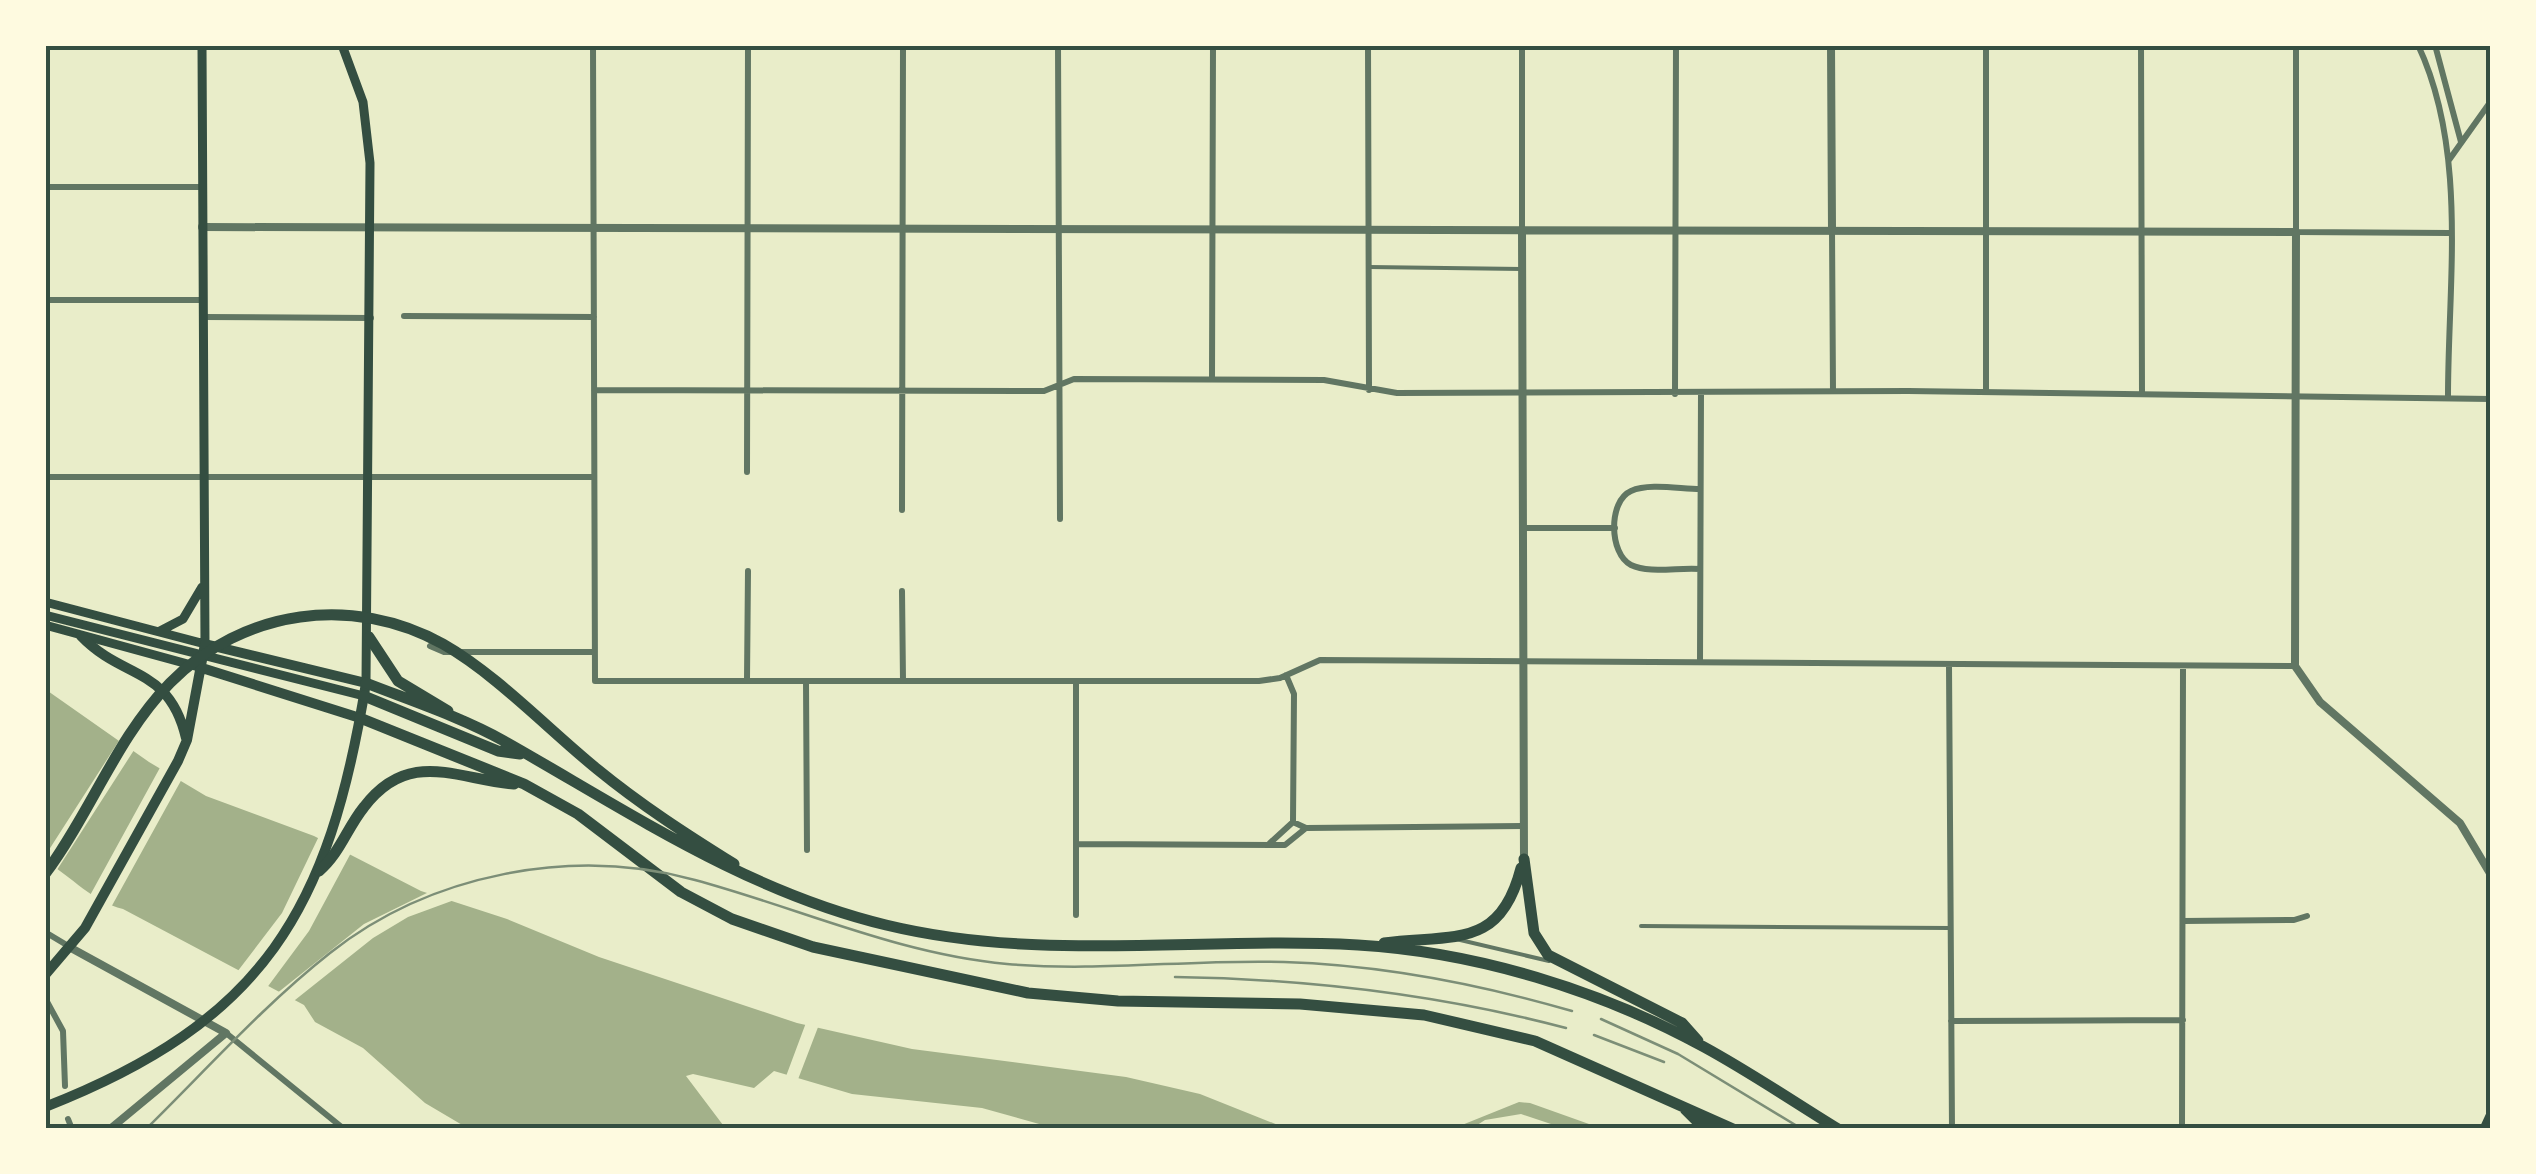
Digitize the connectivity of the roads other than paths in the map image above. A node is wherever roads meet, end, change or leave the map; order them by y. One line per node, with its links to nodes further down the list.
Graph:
1 (202, 45): 21 (main road)
2 (342, 45): 25 (main road)
3 (594, 45): 22 (street)
4 (748, 45): 23 (street)
5 (903, 45): 26 (street)
6 (1058, 45): 27 (street)
7 (1213, 45): 28 (street)
8 (1368, 45): 29 (street)
9 (1522, 45): 30 (street)
10 (1676, 45): 31 (street)
11 (1831, 45): 32 (street)
12 (1986, 45): 33 (street)
13 (2141, 45): 34 (street)
14 (2296, 45): 35 (street)
15 (2418, 45): 19 (street)
16 (2435, 45): 18 (street)
17 (2491, 100): 18 (street)
18 (2462, 142): 19 (street)
19 (2449, 161): 36 (street)
20 (45, 187): 21 (street)
21 (202, 187): 24 (main road)
22 (594, 226): 23 (street); 25 (street); 42 (street)
23 (748, 226): 26 (street); 48 (street)
24 (202, 227): 25 (street); 40 (main road)
25 (370, 227): 44 (main road)
26 (903, 228): 27 (street); 50 (street)
27 (1057, 228): 28 (street); 46 (street)
28 (1212, 229): 29 (street); 45 (street)
29 (1369, 229): 30 (street); 37 (street)
30 (1522, 230): 31 (street); 38 (street)
31 (1676, 230): 32 (street); 56 (street)
32 (1832, 230): 33 (street); 51 (street)
33 (1987, 231): 34 (street); 52 (street)
34 (2141, 232): 35 (street); 53 (street)
35 (2296, 232): 36 (street); 57 (street)
36 (2449, 233): 58 (street)
37 (1369, 267): 38 (lane); 49 (street)
38 (1522, 268): 54 (street)
39 (45, 300): 40 (street)
40 (202, 300): 43 (main road)
41 (404, 316): 42 (street)
42 (594, 316): 47 (street)
43 (202, 317): 44 (street); 61 (main road)
44 (370, 318): 62 (main road)
45 (1212, 379): 46 (street); 49 (street)
46 (1060, 385): 50 (street); 67 (street)
47 (594, 390): 48 (street); 63 (street)
48 (748, 390): 50 (street); 60 (street)
49 (1369, 390): 54 (street)
50 (902, 391): 66 (street)
51 (1833, 391): 52 (street); 55 (street)
52 (1986, 391): 53 (street)
53 (2142, 392): 57 (street)
54 (1522, 393): 56 (street); 68 (street)
55 (1701, 393): 56 (street); 65 (street)
56 (1676, 394)
57 (2295, 394): 58 (street); 87 (street)
58 (2448, 396): 59 (street)
59 (2491, 399)
60 (748, 472)
61 (203, 477): 62 (street); 64 (street); 72 (main road)
62 (370, 477): 63 (street); 79 (main road)
63 (594, 477): 81 (street)
64 (45, 478)
65 (1700, 489): 69 (street); 70 (street)
66 (902, 510)
67 (1060, 520)
68 (1523, 528): 69 (street); 83 (street)
69 (1614, 528): 70 (street)
70 (1700, 568): 84 (street)
71 (748, 571): 89 (street)
72 (204, 584): 77 (main road); 82 (main road)
73 (902, 591): 91 (street)
74 (45, 602): 77 (main road)
75 (45, 615): 82 (main road)
76 (45, 625): 78 (main road)
77 (160, 632): 82 (main road)
78 (81, 636): 82 (main road); 96 (main road)
79 (369, 637): 93 (main road); 95 (highway)
80 (430, 646): 81 (street)
81 (592, 652): 89 (street)
82 (204, 656): 93 (main road); 94 (main road); 96 (main road)
83 (1522, 662): 84 (street); 88 (street); 100 (street)
84 (1700, 662): 85 (street)
85 (1949, 665): 86 (street); 114 (street)
86 (2183, 666): 87 (street); 112 (street)
87 (2294, 666): 108 (street)
88 (1286, 675): 92 (street); 99 (street)
89 (747, 680): 90 (street)
90 (806, 681): 91 (street); 104 (street)
91 (904, 681): 92 (street)
92 (1076, 681): 102 (street)
93 (365, 689): 94 (main road); 95 (highway); 97 (highway)
94 (360, 718): 98 (highway); 106 (main road)
95 (455, 718): 97 (highway)
96 (186, 740): 118 (main road)
97 (524, 754): 109 (highway)
98 (524, 784): 106 (highway); 127 (highway)
99 (1293, 822): 101 (street); 103 (street)
100 (1523, 826): 101 (street); 105 (street)
101 (1306, 828): 103 (street)
102 (1077, 844): 103 (street); 110 (street)
103 (1270, 844)
104 (807, 850)
105 (1524, 859): 116 (highway); 119 (highway)
106 (320, 871): 128 (main road)
107 (45, 874): 109 (highway)
108 (2491, 875)
109 (763, 882): 117 (highway)
110 (1076, 915)
111 (2306, 916): 112 (street)
112 (2183, 921): 122 (street)
113 (1641, 926): 114 (lane)
114 (1950, 928): 123 (street)
115 (45, 932): 118 (street)
116 (1451, 938): 117 (highway); 119 (lane)
117 (1360, 946): 125 (highway)
118 (72, 948): 120 (main road); 124 (street)
119 (1559, 964): 125 (highway)
120 (45, 975)
121 (45, 998): 126 (street)
122 (2184, 1020): 123 (street); 138 (street)
123 (1951, 1021): 137 (street)
124 (226, 1033): 132 (street); 133 (street)
125 (1702, 1046): 136 (highway)
126 (65, 1086)
127 (1679, 1102): 134 (highway); 135 (highway)
128 (45, 1107)
129 (2491, 1116): 139 (highway)
130 (68, 1120): 131 (street)
131 (72, 1129)
132 (110, 1129)
133 (344, 1129)
134 (1705, 1129)
135 (1732, 1129)
136 (1838, 1129)
137 (1952, 1129)
138 (2182, 1129)
139 (2485, 1129)

